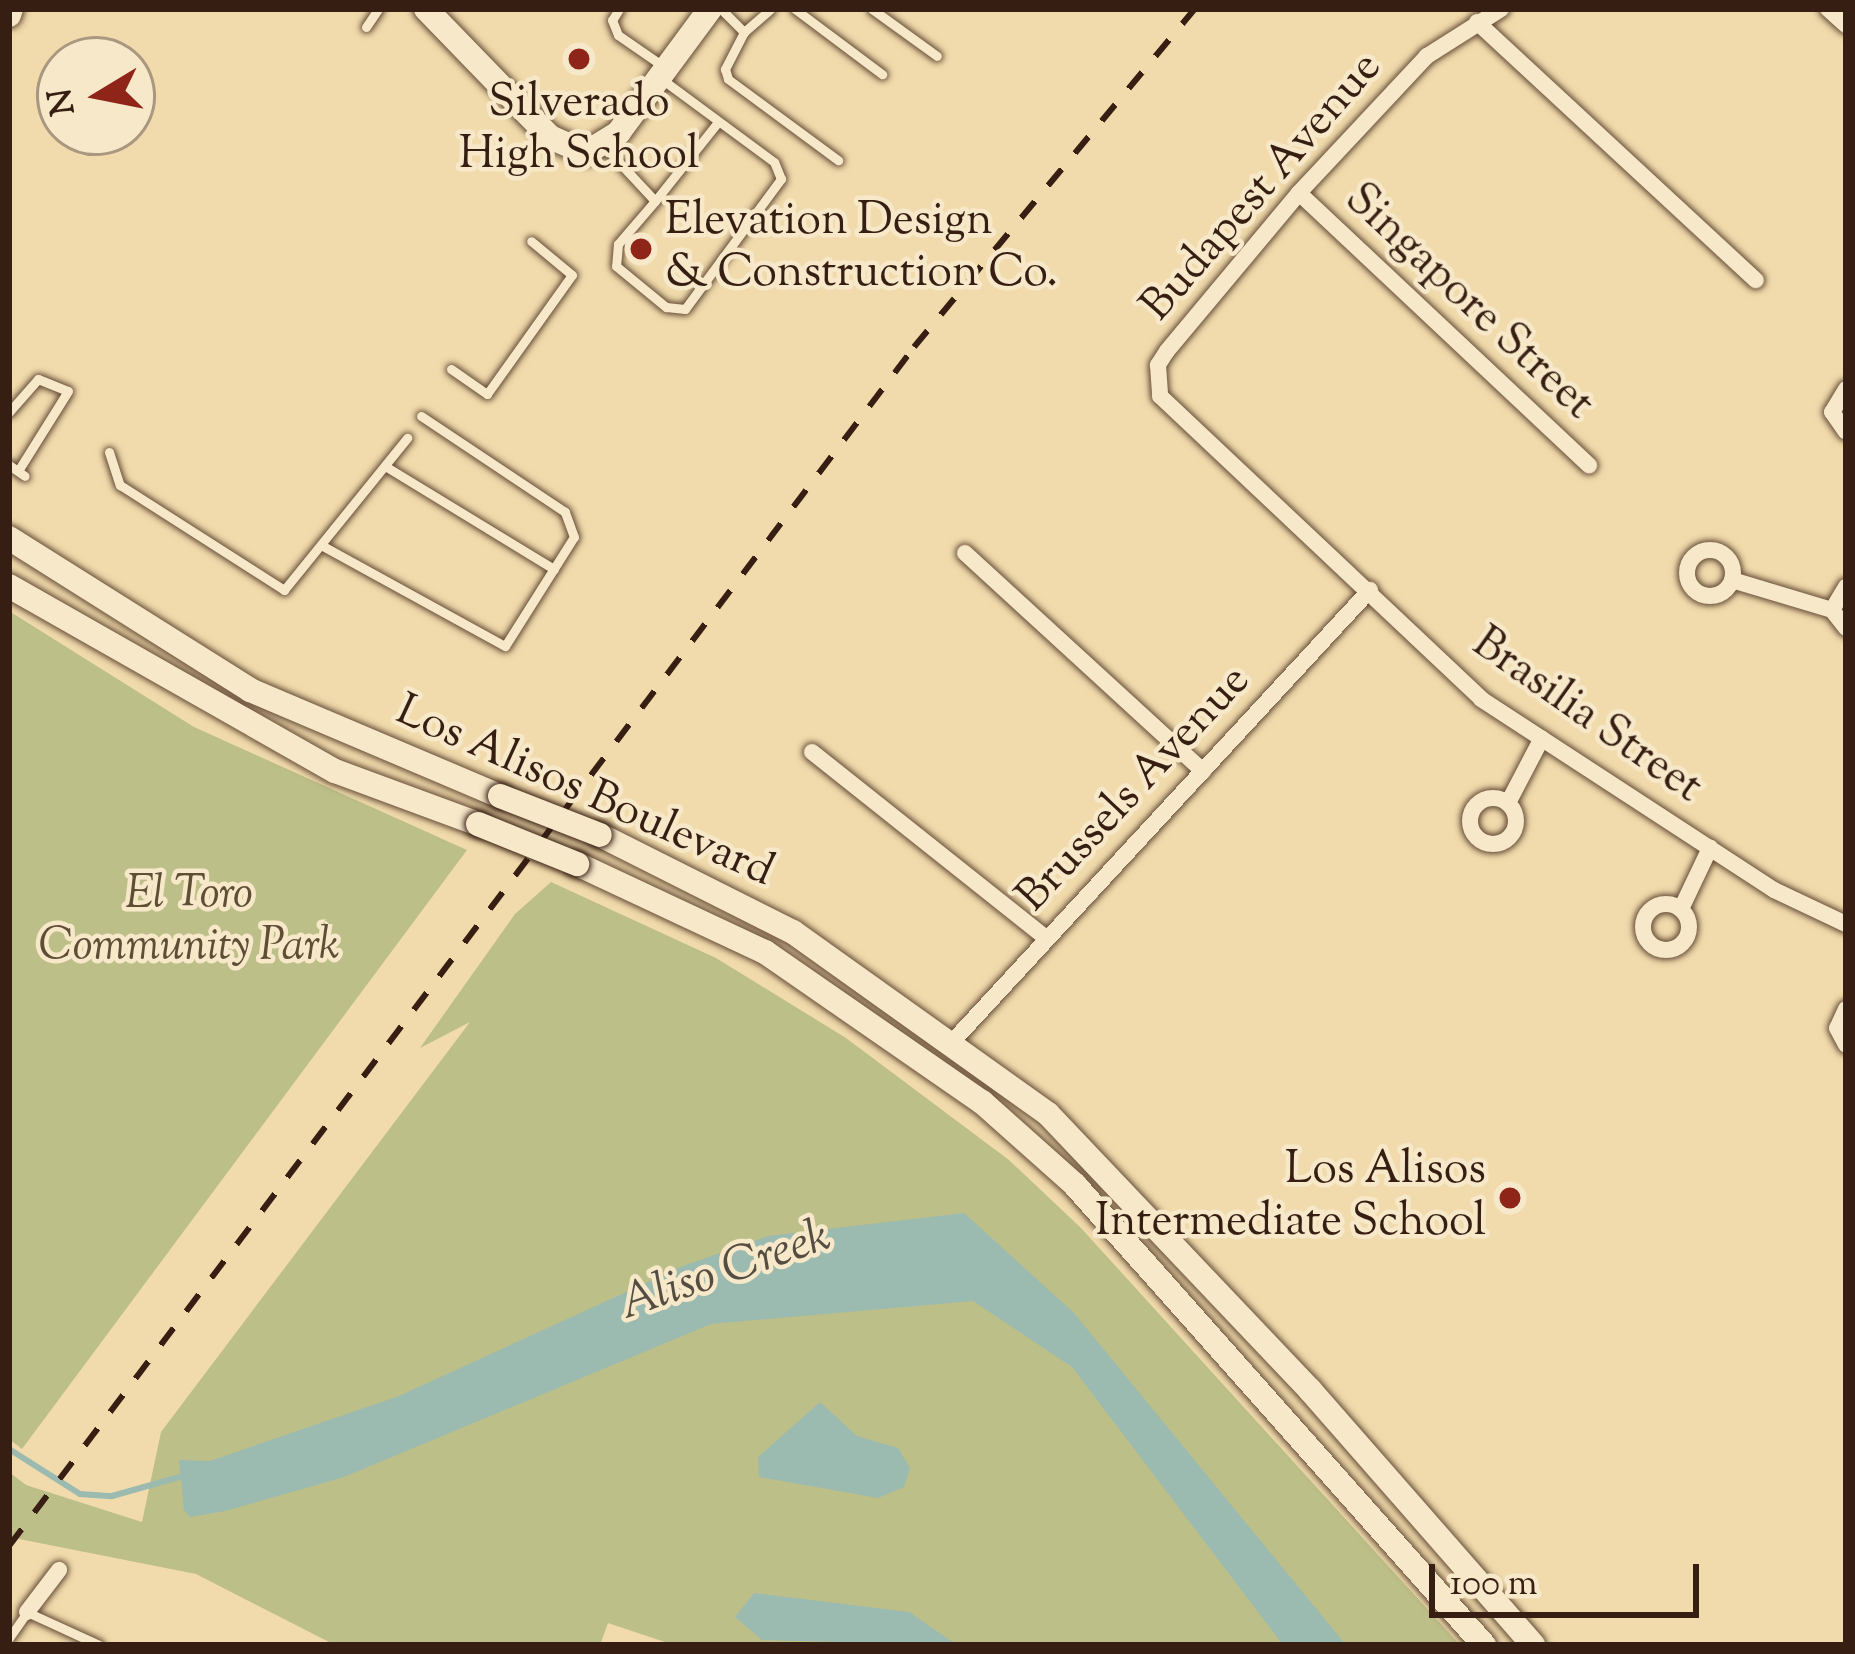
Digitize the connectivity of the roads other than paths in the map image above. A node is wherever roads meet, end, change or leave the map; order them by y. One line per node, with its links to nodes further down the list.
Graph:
1 (378, 9): 13 (lane)
2 (426, 9): 19 (main road)
3 (620, 9): 16 (lane)
4 (710, 9): 16 (main road)
5 (721, 9): 14 (lane)
6 (770, 9): 14 (lane)
7 (795, 9): 17 (lane)
8 (872, 9): 15 (lane)
9 (1501, 9): 11 (street, Budapest Avenue)
10 (1828, 9): 12 (street)
11 (1477, 22): 21 (street, Budapest Avenue); 24 (street)
12 (1846, 25)
13 (366, 27)
14 (744, 32): 20 (lane)
15 (937, 56)
16 (663, 73): 18 (lane); 19 (main road)
17 (882, 74)
18 (718, 122): 22 (lane); 22 (lane)
19 (595, 149): 22 (lane)
20 (838, 160)
21 (1299, 193): 26 (street, Budapest Avenue); 33 (street, Singapore Street)
22 (655, 201)
23 (531, 241): 25 (lane)
24 (1756, 280)
25 (451, 369)
26 (1156, 385): 43 (street, Brasilia Street)
27 (1846, 388): 30 (street)
28 (9, 412): 35 (lane)
29 (421, 416): 39 (lane)
30 (1846, 431)
31 (407, 438): 34 (lane)
32 (109, 452): 37 (lane)
33 (1589, 465)
34 (385, 466): 37 (lane); 39 (lane)
35 (17, 471)
36 (9, 538): 55 (main road, Los Alisos Boulevard, bridge)
37 (321, 545): 39 (lane)
38 (965, 553): 48 (street)
39 (554, 569)
40 (1732, 580): 44 (street)
41 (9, 586): 61 (main road, Los Alisos Boulevard, bridge)
42 (1846, 587): 44 (street)
43 (1370, 590): 46 (street, Brasilia Street); 48 (street, Brussels Avenue)
44 (1832, 610): 45 (street)
45 (1846, 628)
46 (1542, 738): 49 (street); 50 (street, Brasilia Street)
47 (812, 752): 53 (street)
48 (1203, 771): 53 (street, Brussels Avenue)
49 (1508, 803)
50 (1710, 848): 51 (street); 52 (street, Brasilia Street)
51 (1681, 909)
52 (1846, 924)
53 (1046, 938): 55 (street, Brussels Avenue)
54 (1846, 1009): 56 (street)
55 (954, 1040): 62 (main road, Los Alisos Boulevard)
56 (1846, 1045)
57 (59, 1570): 58 (street)
58 (28, 1612): 59 (lane); 60 (lane)
59 (9, 1638)
60 (99, 1645)
61 (1484, 1645)
62 (1533, 1645)

